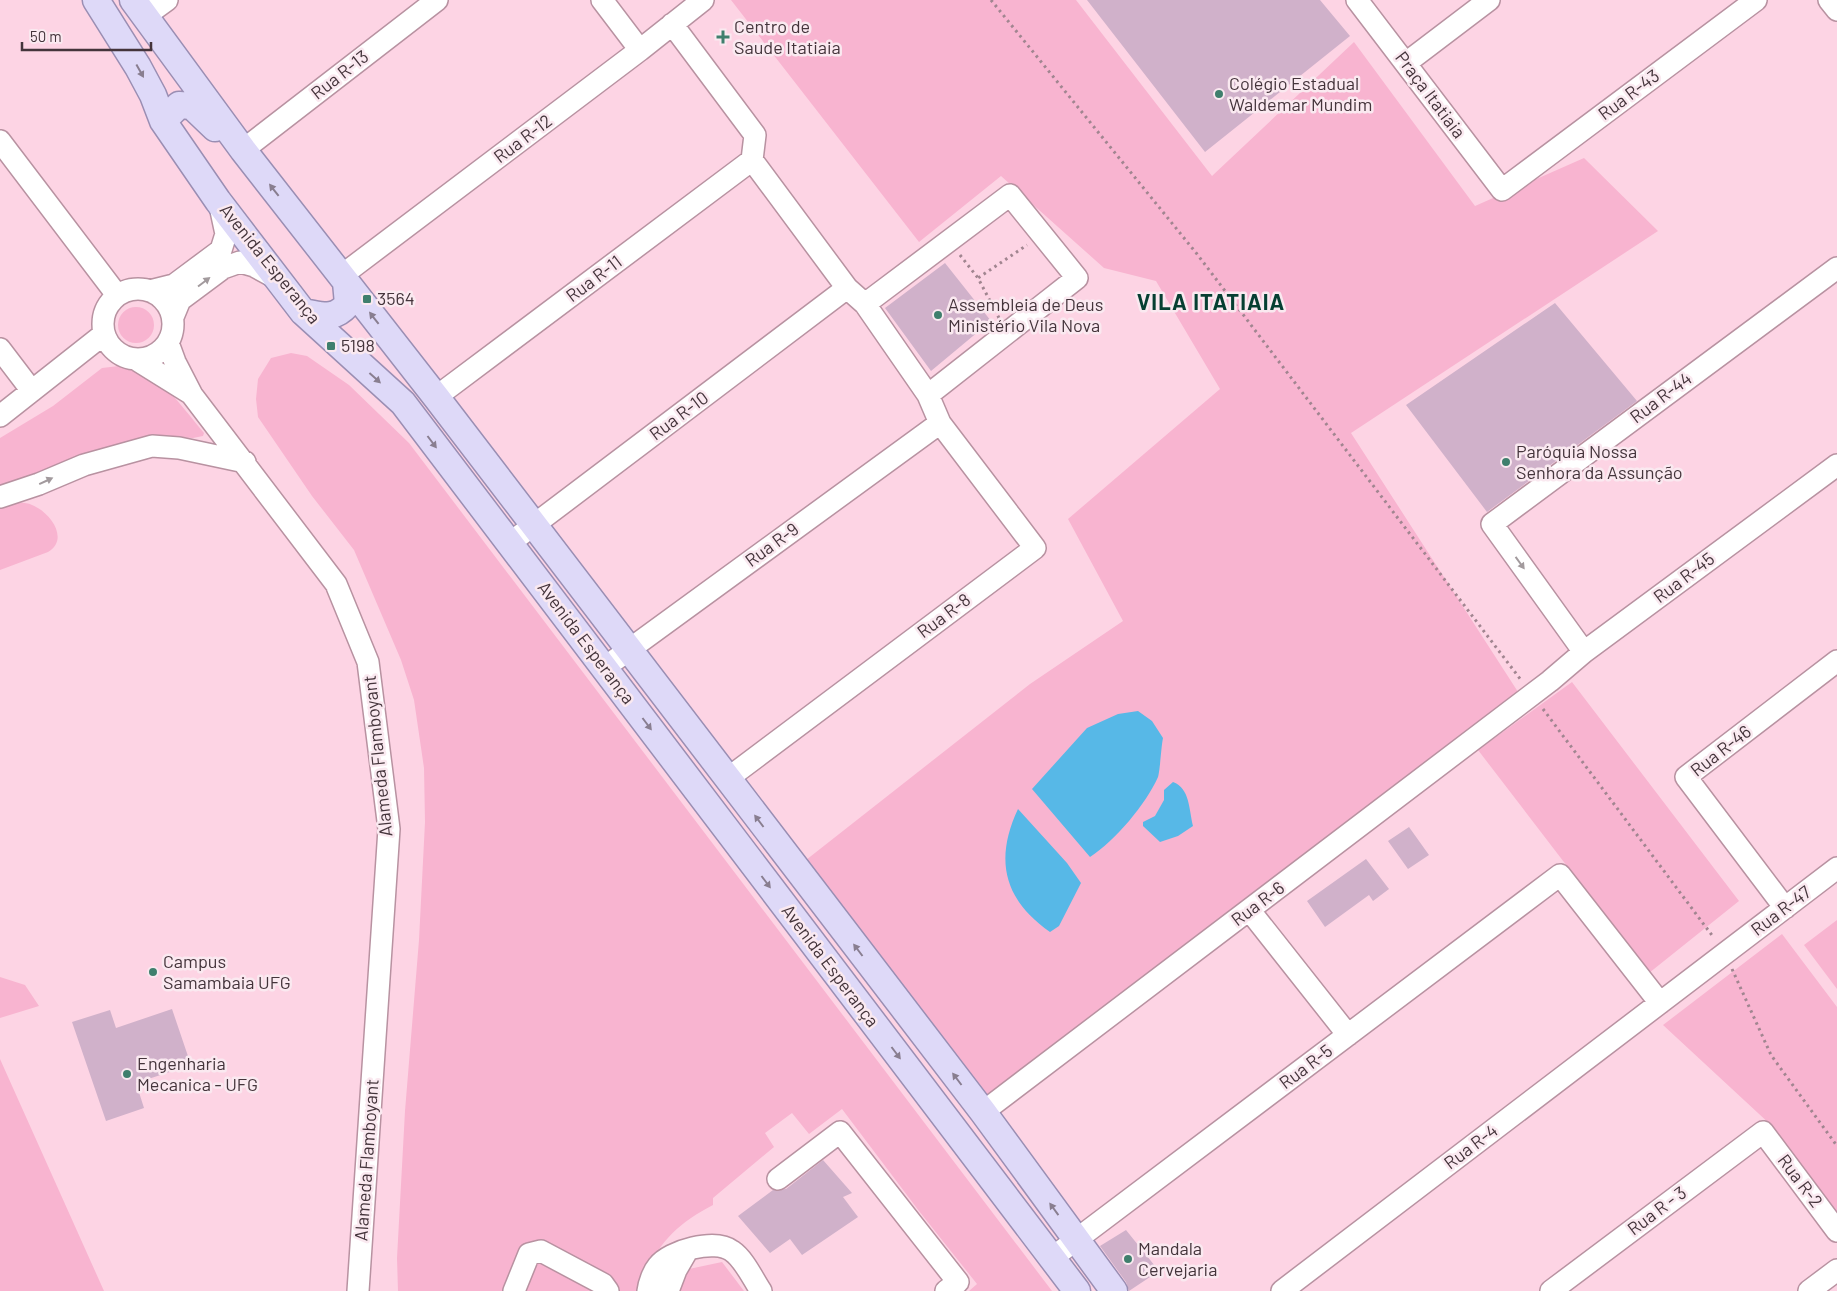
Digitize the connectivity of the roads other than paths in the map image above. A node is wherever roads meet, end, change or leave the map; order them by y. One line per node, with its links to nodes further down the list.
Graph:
1 (96, 0): 15 (main road, Avenida Esperança, one-way to 15)
2 (167, 0): 10 (street)
3 (437, 0): 17 (street, Rua R-13)
4 (602, 0): 13 (street)
5 (702, 0): 12 (street, Rua R-12)
6 (1357, 0): 14 (street, Praça Itatiaia)
7 (1489, 0): 14 (street)
8 (1756, 0): 19 (street, Rua R-43)
9 (1829, 0): 11 (street)
10 (139, 8): 17 (main road, Avenida Esperança)
11 (1837, 10)
12 (672, 24): 13 (street, Rua R-12); 18 (street)
13 (640, 50): 22 (street, Rua R-12)
14 (1406, 63): 19 (street, Praça Itatiaia)
15 (162, 122): 17 (main road); 20 (main road, Avenida Esperança)
16 (0, 141): 26 (street)
17 (243, 150): 22 (main road, Avenida Esperança, one-way to 17)
18 (752, 160): 24 (street); 37 (street, Rua R-11)
19 (1502, 190)
20 (218, 200): 23 (main road, Avenida Esperança); 25 (street)
21 (1837, 268): 48 (street, Rua R-44, one-way to 48)
22 (343, 279): 28 (main road); 37 (main road, Avenida Esperança, one-way to 22)
23 (281, 281): 28 (main road, Avenida Esperança); 29 (street, one-way to 23)
24 (847, 288): 27 (street); 45 (street, Rua R-10)
25 (150, 291): 26 (street); 29 (street)
26 (118, 295): 30 (street)
27 (865, 304): 36 (street); 36 (street)
28 (303, 312): 46 (main road, Avenida Esperança, one-way to 46)
29 (173, 317): 31 (street)
30 (104, 334): 33 (street); 34 (street)
31 (168, 343): 33 (street); 35 (street, Alameda Flamboyant)
32 (0, 350): 34 (street)
33 (137, 360): 35 (street, Alameda Flamboyant)
34 (32, 391): 38 (street)
35 (192, 395): 40 (street, Alameda Flamboyant)
36 (928, 395): 39 (street)
37 (436, 397): 45 (main road, Avenida Esperança)
38 (0, 416)
39 (940, 423): 47 (street, Rua R-9); 52 (street, Rua R-8)
40 (222, 431): 41 (street); 42 (street, Alameda Flamboyant)
41 (179, 448): 42 (street); 44 (street, one-way to 41)
42 (245, 462): 68 (street, Alameda Flamboyant)
43 (1837, 464): 48 (street, Rua R-45)
44 (0, 497)
45 (535, 526): 46 (street, Rua R-10); 47 (main road, Avenida Esperança)
46 (510, 543): 50 (main road, Avenida Esperança)
47 (629, 650): 50 (street, Rua R-9); 52 (main road, Avenida Esperança)
48 (1584, 652): 51 (street, Rua R-45)
49 (1837, 661): 54 (street, Rua R-46)
50 (604, 668): 65 (main road, Avenida Esperança, one-way to 65)
51 (1532, 695): 55 (street, Rua R-6)
52 (727, 778): 59 (main road, Avenida Esperança, one-way to 52)
53 (1837, 868): 54 (street, Rua R-47)
54 (1785, 908): 56 (street, Rua R-47)
55 (1250, 910): 58 (street); 59 (street, Rua R-6)
56 (1726, 953): 57 (street, Rua R-4)
57 (1660, 1003): 58 (street, Rua R-5); 76 (street, Rua R-4)
58 (1348, 1036): 63 (street, Rua R-5)
59 (983, 1112): 63 (main road, Avenida Esperança, one-way to 59)
60 (1763, 1132): 62 (street, Rua R-2); 77 (street, Rua R - 3)
61 (778, 1179): 67 (street)
62 (1837, 1231)
63 (1076, 1239): 65 (street, Rua R-5); 75 (main road, Avenida Esperança)
64 (686, 1251): 71 (street); 72 (street); 73 (street)
65 (1052, 1258): 74 (main road, Avenida Esperança)
66 (1837, 1270): 78 (street)
67 (956, 1288)
68 (358, 1291)
69 (514, 1291): 70 (street)
70 (608, 1291)
71 (648, 1291)
72 (668, 1291)
73 (761, 1291)
74 (1077, 1291)
75 (1114, 1291)
76 (1282, 1291)
77 (1551, 1291)
78 (1809, 1291)

